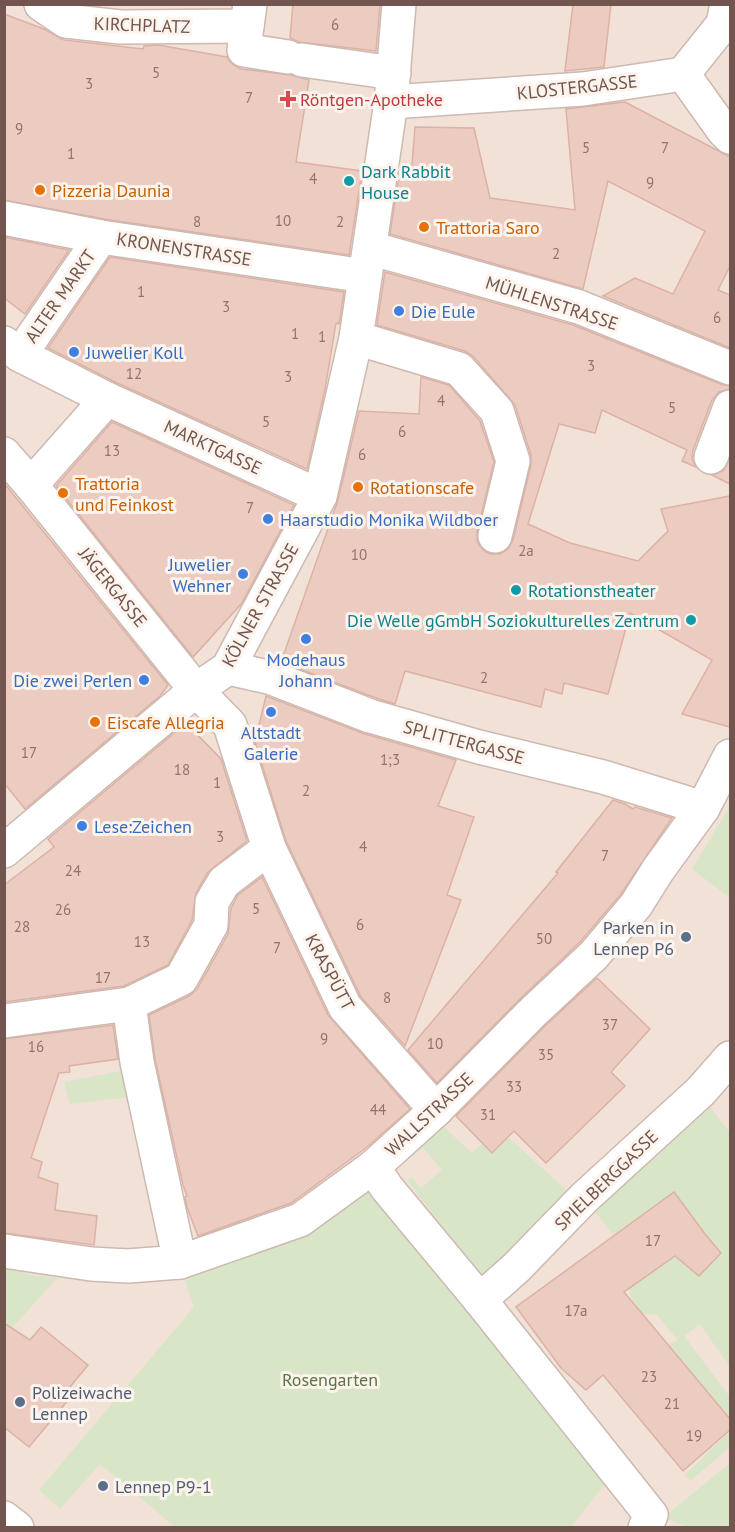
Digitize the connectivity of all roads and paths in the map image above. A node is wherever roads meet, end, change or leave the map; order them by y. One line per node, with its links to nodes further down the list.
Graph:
1 (41, 4): 4 (street, KIRCHPLATZ)
2 (399, 4): 6 (street, KÖLNER STRASSE)
3 (727, 4): 5 (street)
4 (248, 15): 6 (street, KIRCHPLATZ)
5 (683, 74): 6 (street, KLOSTERGASSE); 7 (street)
6 (392, 88): 10 (street, KÖLNER STRASSE)
7 (730, 137)
8 (7, 219): 9 (street, KRONENSTRASSE)
9 (101, 237): 10 (street, KRONENSTRASSE); 12 (street, ALTER MARKT)
10 (367, 262): 11 (street, KÖLNER STRASSE); 13 (street, MÜHLENSTRASSE)
11 (356, 338): 19 (street, KÖLNER STRASSE); 20 (street)
12 (12, 349): 14 (street, ALTER MARKT)
13 (730, 368)
14 (107, 399): 18 (street); 19 (street, MARKTGASSE)
15 (730, 406): 17 (street)
16 (4, 454): 18 (street)
17 (711, 457)
18 (31, 484): 22 (street, JÄGERGASSE)
19 (320, 496): 21 (street, KÖLNER STRASSE)
20 (495, 536)
21 (228, 668): 22 (street, KÖLNER STRASSE); 24 (street, SPLITTERGASSE)
22 (196, 690): 25 (street, KRASPÜTT); 26 (street, KÖLNER STRASSE)
23 (727, 770): 24 (street, WALLSTRASSE)
24 (703, 808): 30 (street, WALLSTRASSE)
25 (269, 848): 27 (street); 30 (street, KRASPÜTT)
26 (4, 851)
27 (129, 1004): 28 (street); 33 (street)
28 (4, 1021)
29 (730, 1058): 34 (street, SPIELBERGGASSE)
30 (436, 1110): 31 (street, WALLSTRASSE)
31 (372, 1167): 33 (street, WALLSTRASSE); 34 (street)
32 (4, 1251): 33 (street, WALLSTRASSE)
33 (180, 1262)
34 (480, 1300): 37 (street)
35 (4, 1518): 36 (street)
36 (17, 1527)
37 (645, 1527)

